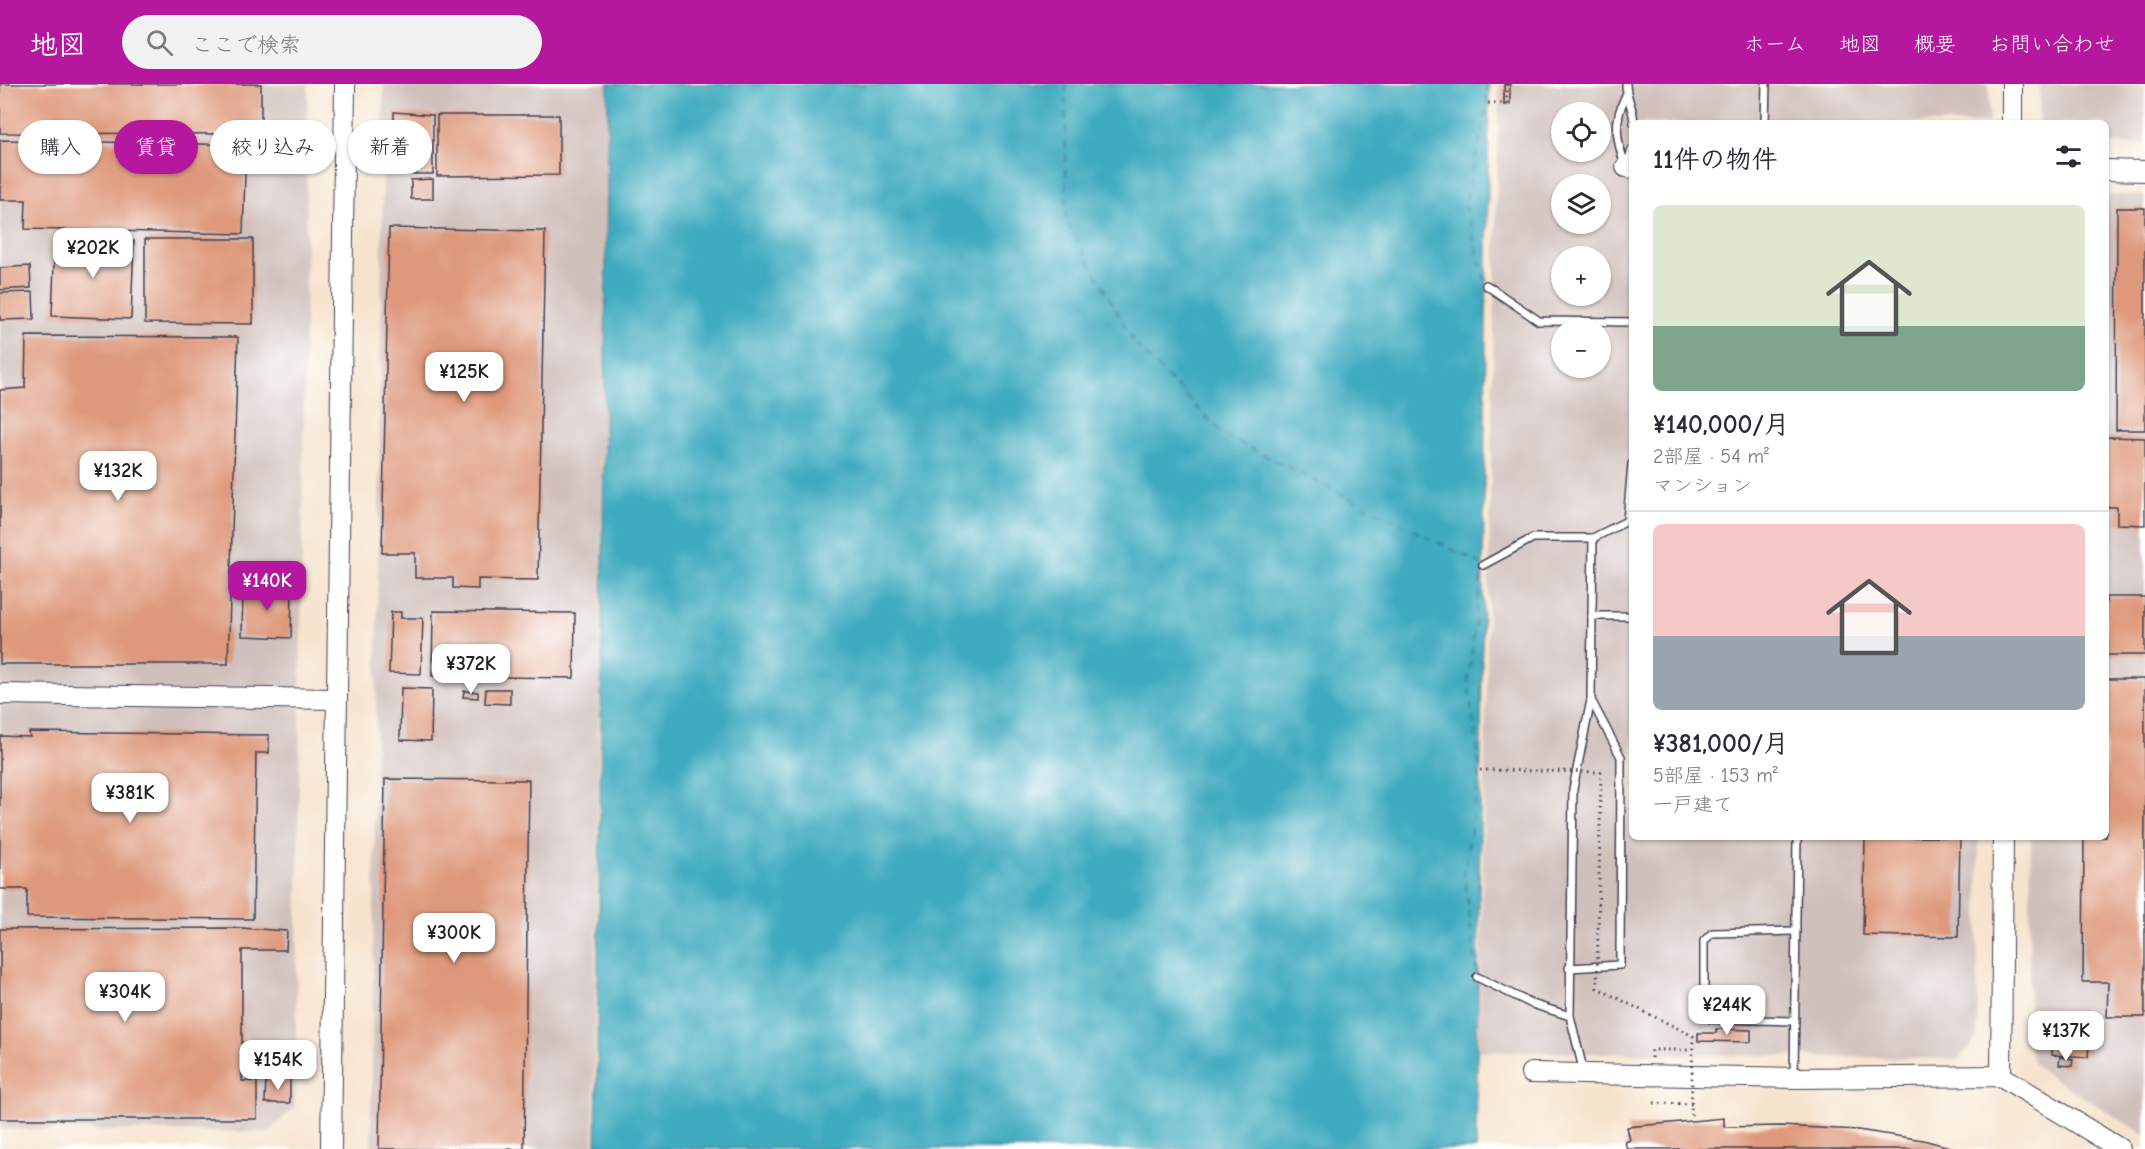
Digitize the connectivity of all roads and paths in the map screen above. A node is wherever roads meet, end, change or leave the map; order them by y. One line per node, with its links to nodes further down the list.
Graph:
1 (345, 84): 22 (street)
2 (1507, 84): 7 (path)
3 (1626, 84): 6 (lane)
4 (1766, 84): 9 (lane)
5 (2012, 84): 10 (street)
6 (1626, 95): 8 (lane); 11 (lane)
7 (1488, 103)
8 (1634, 120)
9 (1765, 120)
10 (2012, 120)
11 (1629, 161)
12 (2109, 170): 13 (street)
13 (2145, 171)
14 (1486, 285): 15 (lane)
15 (1629, 322)
16 (1629, 498): 17 (lane)
17 (1593, 538): 18 (lane); 19 (lane)
18 (1483, 565)
19 (1592, 616): 20 (lane); 23 (lane)
20 (1629, 616)
21 (0, 694): 22 (street)
22 (337, 699): 41 (street)
23 (1591, 700): 28 (lane); 28 (lane)
24 (1480, 770): 32 (path, bridge)
25 (1797, 840): 27 (lane)
26 (2003, 840): 36 (street)
27 (1796, 931): 31 (lane); 31 (lane)
28 (1569, 968): 30 (lane)
29 (1477, 977): 30 (lane)
30 (1570, 1016): 35 (lane)
31 (1795, 1021): 37 (lane)
32 (1693, 1050): 33 (path); 39 (path, bridge)
33 (1651, 1059)
34 (1532, 1073): 35 (street)
35 (1584, 1074): 37 (street)
36 (2001, 1076): 37 (street); 42 (street)
37 (1794, 1078)
38 (1654, 1103): 39 (path)
39 (1692, 1104): 40 (path, bridge)
40 (1691, 1119)
41 (331, 1149)
42 (2120, 1149)

